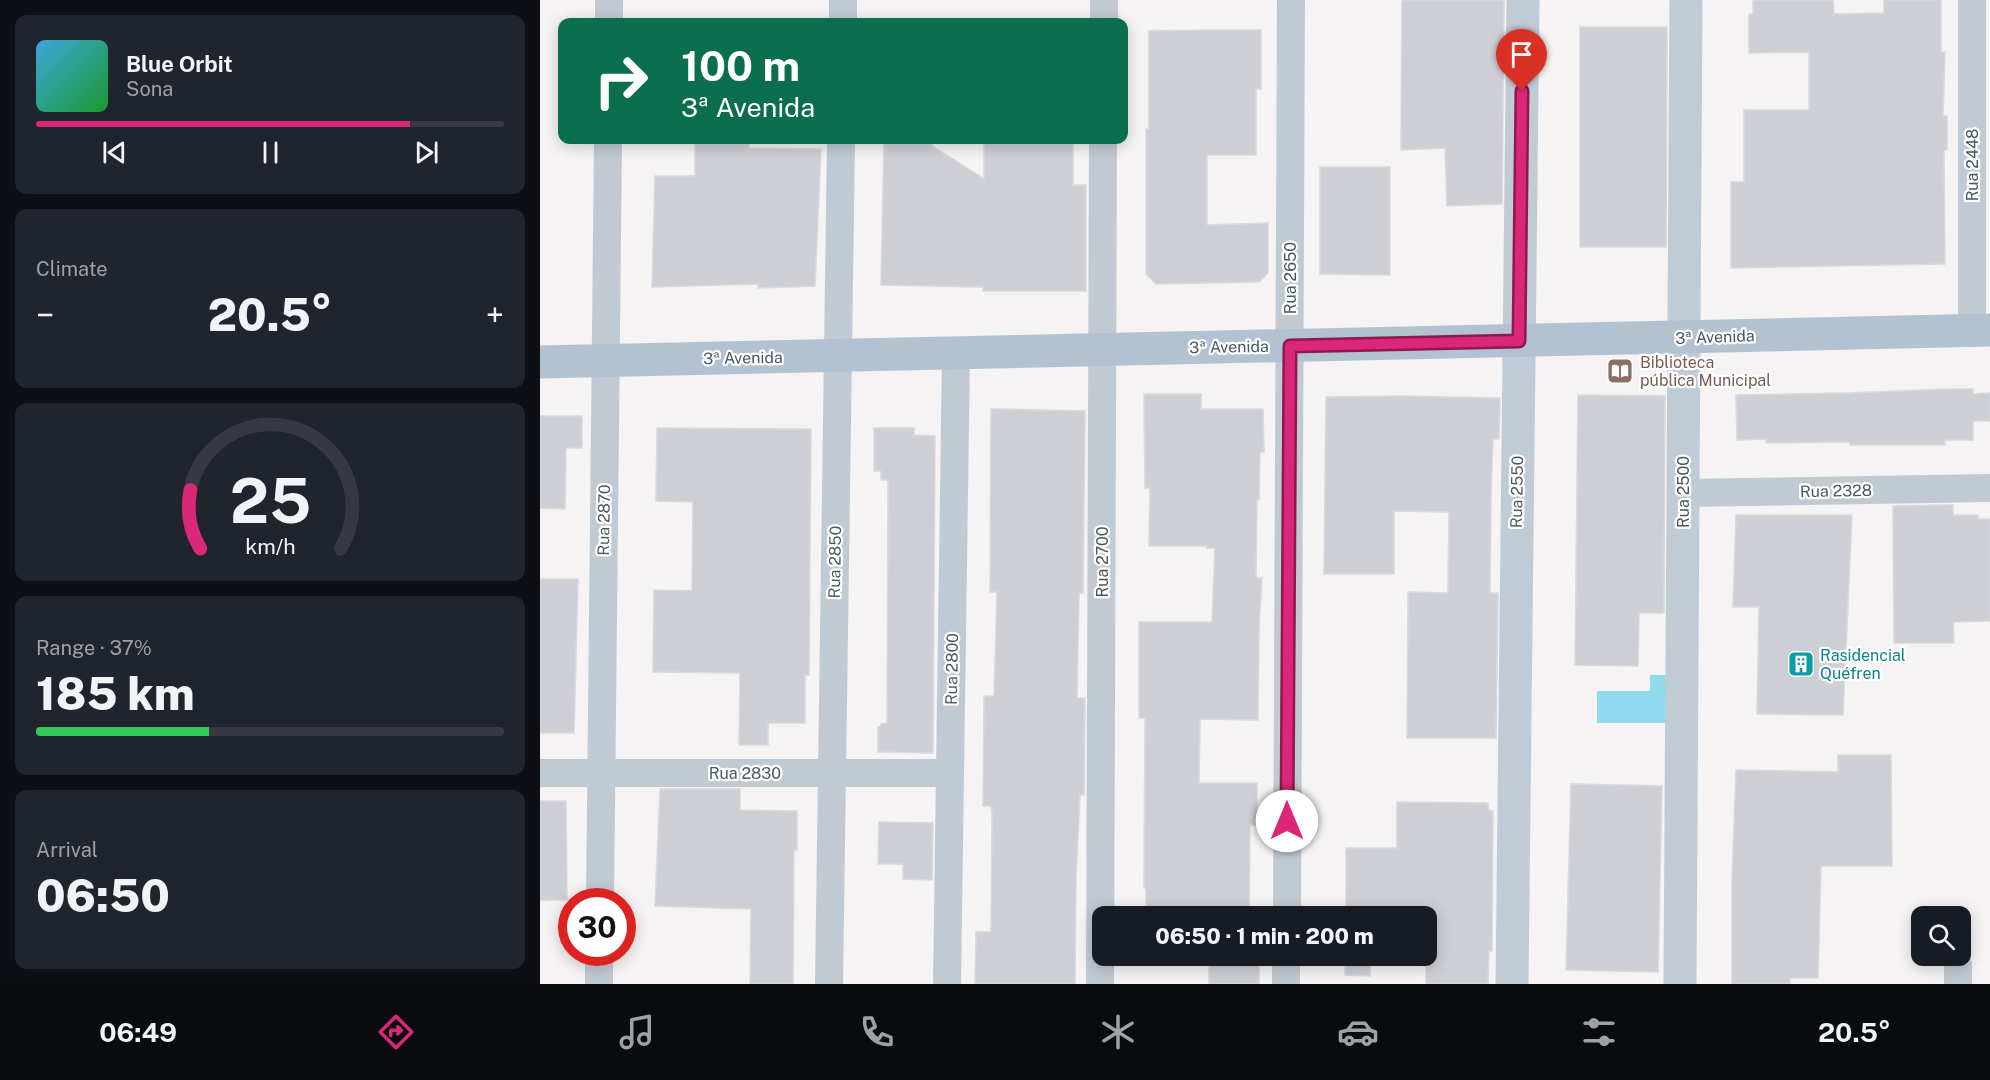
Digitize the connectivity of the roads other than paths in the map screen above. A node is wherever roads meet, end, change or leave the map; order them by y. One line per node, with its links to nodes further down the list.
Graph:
1 (609, 0): 8 (street)
2 (843, 0): 9 (street)
3 (1104, 0): 10 (street)
4 (1291, 0): 17 (street, Rua 2650)
5 (1522, 0): 16 (main road, Rua 2550)
6 (1686, 0): 15 (main road, Rua 2500)
7 (1972, 0): 14 (street, Rua 2448)
8 (609, 18)
9 (843, 18)
10 (1104, 18)
11 (608, 144): 21 (street, Rua 2870)
12 (841, 144): 20 (street, Rua 2850)
13 (1103, 144): 18 (street, Rua 2700)
14 (1981, 331): 15 (main road, 3ª Avenida)
15 (1684, 338): 16 (main road, 3ª Avenida); 24 (main road, Rua 2500)
16 (1519, 341): 17 (main road, 3ª Avenida); 38 (main road, Rua 2550)
17 (1290, 346): 18 (main road, 3ª Avenida); 30 (street, Rua 2650)
18 (1103, 350): 19 (main road, 3ª Avenida); 36 (street, Rua 2700)
19 (956, 353): 20 (main road, 3ª Avenida); 28 (street, Rua 2800)
20 (838, 356): 21 (main road, 3ª Avenida); 27 (street, Rua 2850)
21 (605, 361): 22 (main road, 3ª Avenida); 26 (street, Rua 2870)
22 (540, 362)
23 (1990, 488): 24 (street, Rua 2328)
24 (1683, 493): 39 (main road, Rua 2500)
25 (540, 773): 26 (street, Rua 2830)
26 (601, 773): 27 (street, Rua 2830); 29 (street, Rua 2870)
27 (832, 773): 28 (street, Rua 2830); 34 (street, Rua 2850)
28 (950, 773): 35 (street, Rua 2800)
29 (600, 888)
30 (1287, 906)
31 (599, 966): 33 (street)
32 (1286, 966): 37 (street)
33 (599, 984)
34 (830, 984)
35 (948, 984)
36 (1100, 984)
37 (1286, 984)
38 (1512, 984)
39 (1680, 984)

